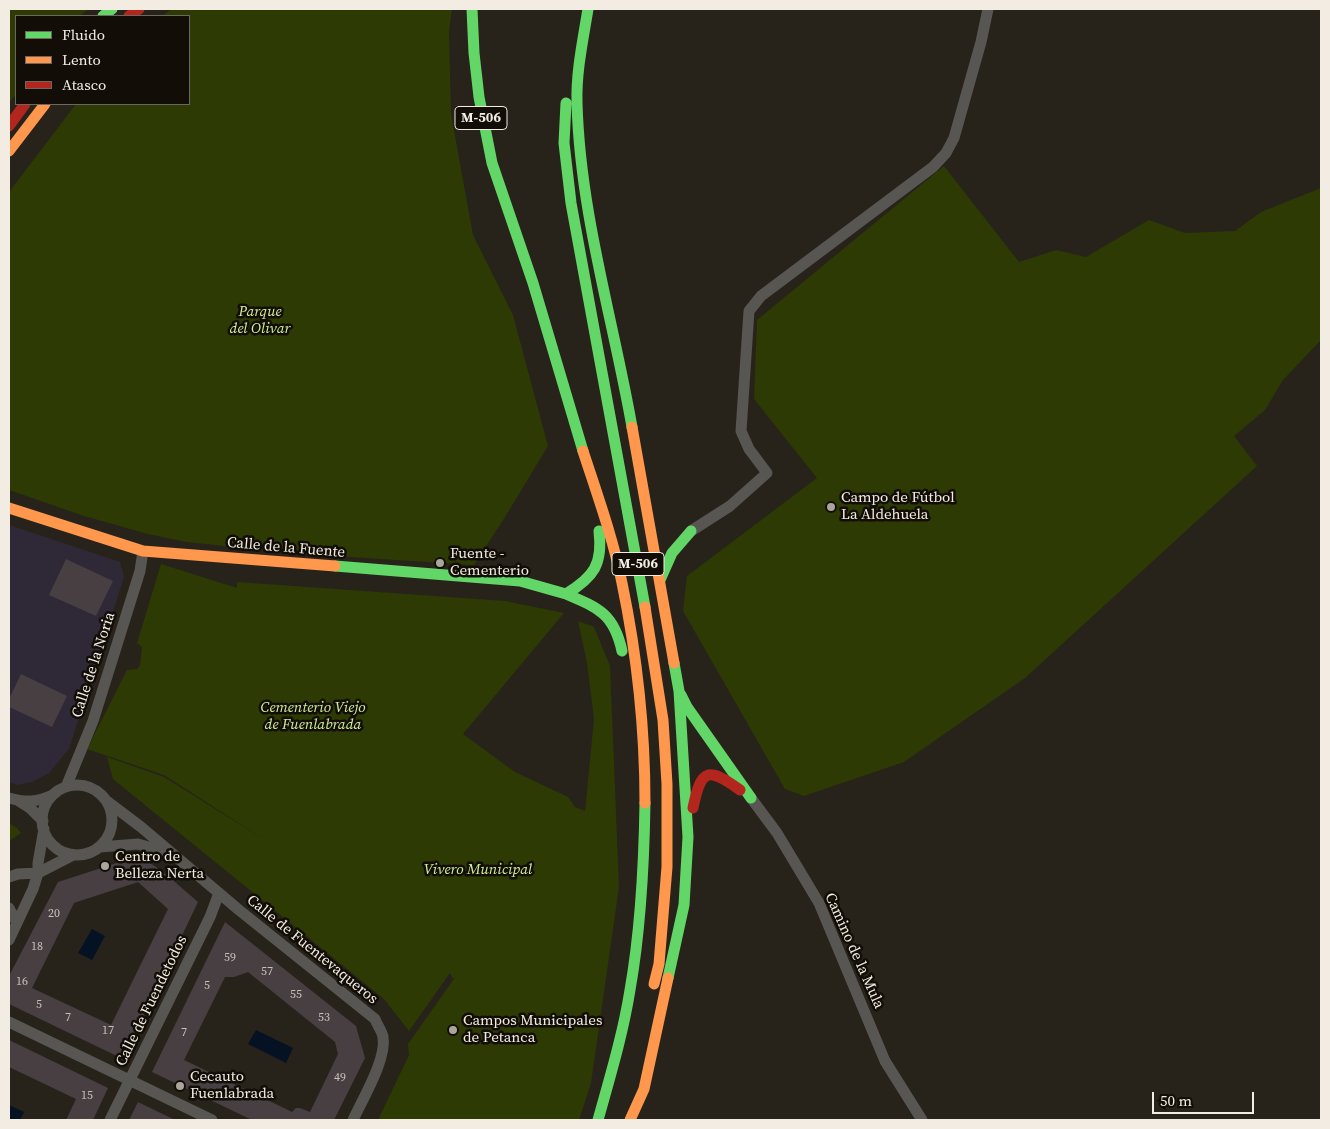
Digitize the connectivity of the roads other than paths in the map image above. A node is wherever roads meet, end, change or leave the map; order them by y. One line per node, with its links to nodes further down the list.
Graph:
1 (472, 9): 5 (main road)
2 (480, 9): 5 (main road, M-506)
3 (588, 9): 13 (main road)
4 (988, 9): 15 (street)
5 (473, 53): 11 (main road, M-506)
6 (566, 81): 38 (main road, M-506)
7 (24, 105): 9 (main road)
8 (44, 105): 10 (main road)
9 (9, 126)
10 (9, 152)
11 (592, 480): 19 (main road); 21 (main road, M-506)
12 (9, 508): 17 (main road, Calle de la Fuente)
13 (648, 513): 14 (main road); 18 (main road)
14 (661, 527)
15 (691, 531): 16 (main road); 18 (main road)
16 (672, 533)
17 (144, 551): 19 (main road, Calle de la Fuente); 22 (street, Calle de la Noria)
18 (660, 580): 20 (main road)
19 (566, 594): 21 (main road, Calle de la Fuente)
20 (679, 691): 24 (main road); 28 (main road)
21 (642, 723): 45 (main road, M-506)
22 (66, 787): 23 (street); 26 (street)
23 (54, 794): 25 (street); 27 (street)
24 (751, 798): 28 (main road); 48 (street, Camino de la Mula)
25 (14, 799): 27 (street)
26 (108, 802): 29 (street); 30 (street, Calle de Fuentevaqueros)
27 (43, 825): 31 (street); 32 (street)
28 (688, 837): 47 (main road)
29 (100, 846): 30 (street, Calle de Fuentevaqueros); 31 (street)
30 (170, 853): 34 (street, Calle de Fuentevaqueros)
31 (73, 854): 32 (street)
32 (38, 873): 33 (street); 36 (street)
33 (9, 877)
34 (219, 894): 40 (street, Calle de Fuendetodos); 44 (street, Calle de Fuentevaqueros)
35 (9, 908): 36 (street)
36 (17, 923): 37 (street)
37 (9, 940)
38 (653, 991)
39 (9, 1022): 40 (street)
40 (130, 1080): 42 (street, Calle de Fuendetodos); 43 (street)
41 (630, 1093): 46 (main road)
42 (110, 1120)
43 (212, 1120)
44 (353, 1120)
45 (598, 1120)
46 (624, 1120)
47 (630, 1120)
48 (922, 1120)

